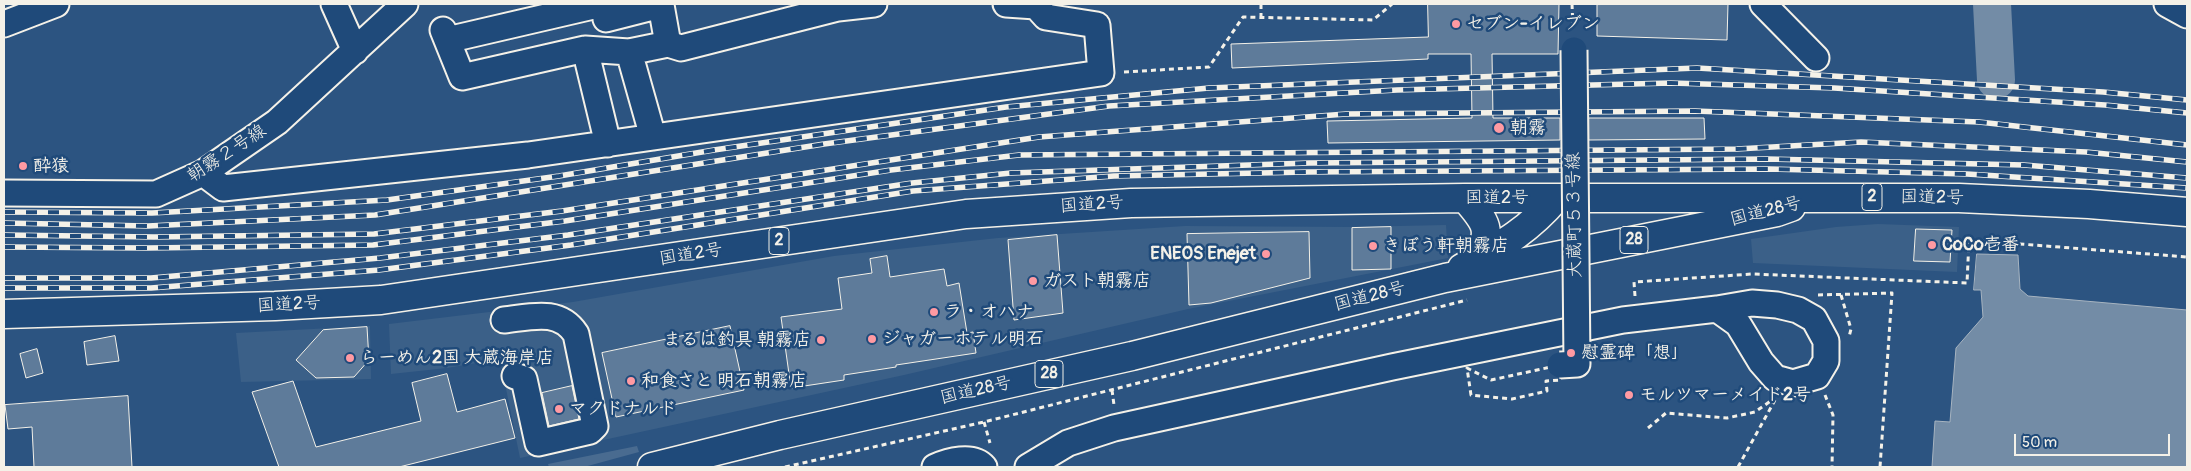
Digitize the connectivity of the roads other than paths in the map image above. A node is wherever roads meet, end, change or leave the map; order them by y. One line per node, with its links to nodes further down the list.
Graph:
1 (56, 4): 10 (street)
2 (334, 4): 14 (street)
3 (405, 4): 14 (street, 朝霧２号線)
4 (874, 4): 12 (street)
5 (1006, 4): 17 (street)
6 (1763, 4): 16 (street)
7 (2168, 4): 9 (street)
8 (604, 9): 12 (street); 13 (street); 15 (street)
9 (2187, 15)
10 (4, 24)
11 (1573, 41): 31 (street, 大蔵町５３号線, bridge)
12 (668, 44): 15 (street)
13 (585, 49): 15 (street); 18 (street)
14 (355, 51): 19 (street, 朝霧２号線)
15 (621, 52): 17 (street)
16 (1816, 58)
17 (653, 137): 18 (street)
18 (608, 144): 19 (street)
19 (203, 173): 20 (street, 朝霧２号線)
20 (4, 194)
21 (1821, 197): 23 (highway, 国道2号 / 2); 24 (highway, 国道2号 / 2); 26 (highway, 国道28号 / 28)
22 (1465, 198): 23 (highway, 国道2号 / 2); 25 (highway); 28 (highway, 国道2号 / 2)
23 (1556, 198): 25 (highway, 国道28号 / 28)
24 (2187, 212)
25 (1477, 259): 26 (highway, 国道28号 / 28)
26 (1445, 278): 33 (highway, 国道28号 / 28)
27 (1717, 309): 27 (street); 36 (street)
28 (4, 314): 30 (street)
29 (504, 320): 32 (street)
30 (4, 330)
31 (1553, 373)
32 (515, 376)
33 (652, 467)
34 (935, 467): 35 (street)
35 (984, 467)
36 (1028, 467)

